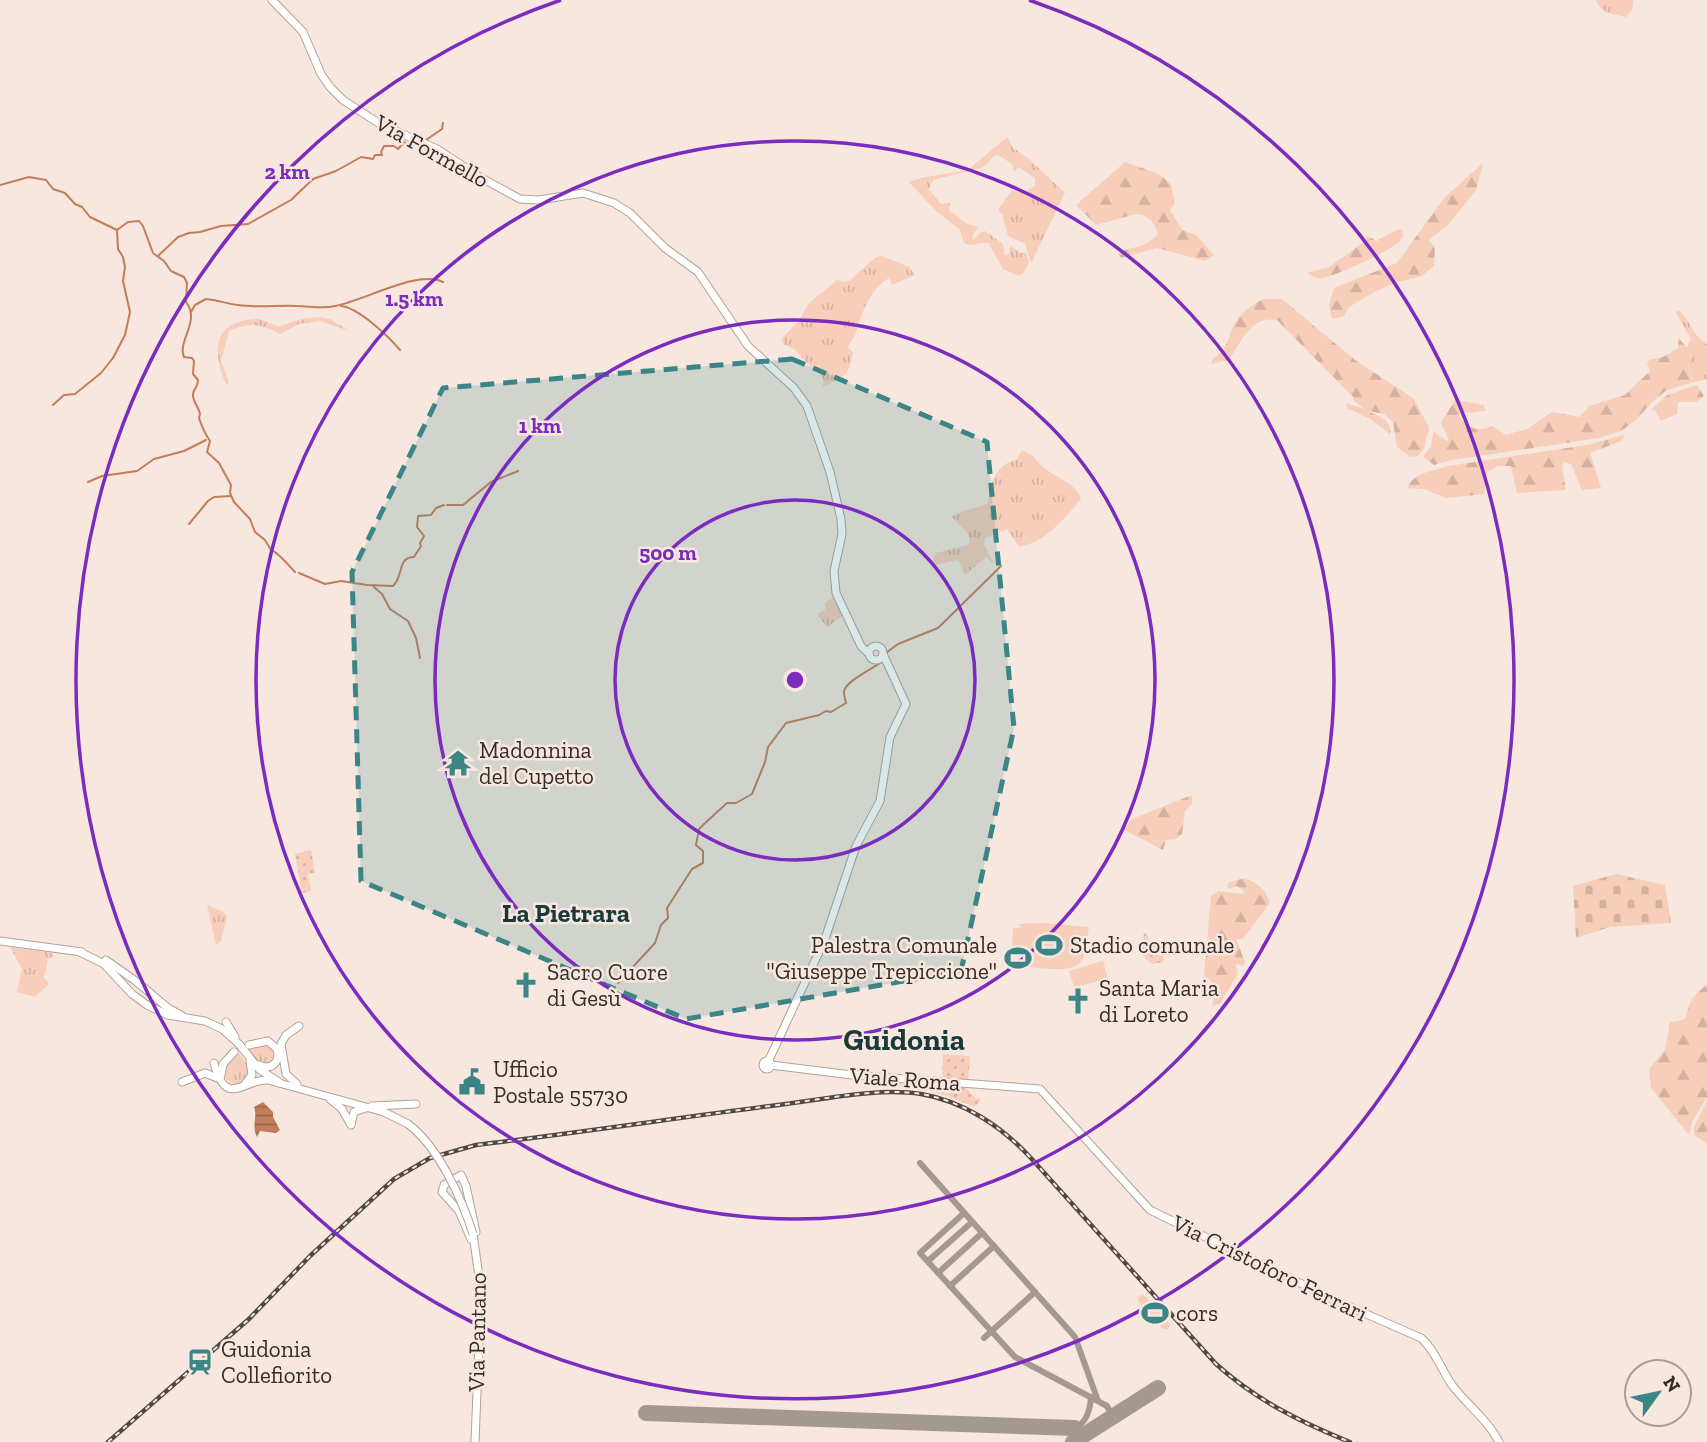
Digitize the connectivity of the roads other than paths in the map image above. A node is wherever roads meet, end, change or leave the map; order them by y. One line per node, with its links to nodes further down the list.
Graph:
1 (272, 0): 2 (main road, Via Formello)
2 (870, 651): 3 (main road); 3 (main road)
3 (879, 657): 19 (main road, Viale Roma)
4 (0, 941): 5 (main road)
5 (80, 952): 6 (main road); 7 (main road)
6 (143, 987): 7 (main road); 8 (main road)
7 (135, 996): 8 (main road)
8 (195, 1020): 11 (main road)
9 (226, 1021): 11 (main road)
10 (299, 1026): 18 (main road)
11 (233, 1031): 14 (main road)
12 (249, 1045): 14 (main road)
13 (234, 1052): 15 (main road)
14 (249, 1057): 15 (main road); 17 (main road)
15 (220, 1077): 16 (main road); 17 (main road)
16 (182, 1082)
17 (280, 1083): 18 (main road)
18 (307, 1089): 20 (main road)
19 (1040, 1089): 29 (main road, Via Cristoforo Ferrari)
20 (322, 1094): 21 (main road); 23 (main road)
21 (345, 1101): 22 (main road); 23 (main road)
22 (416, 1104)
23 (371, 1108): 24 (main road, Via Pantano, bridge)
24 (477, 1255): 25 (main road, Via Pantano); 25 (main road)
25 (480, 1274): 26 (main road, Via Pantano)
26 (476, 1430): 27 (main road, Via Pantano); 28 (main road)
27 (475, 1442)
28 (482, 1442)
29 (1499, 1442)

